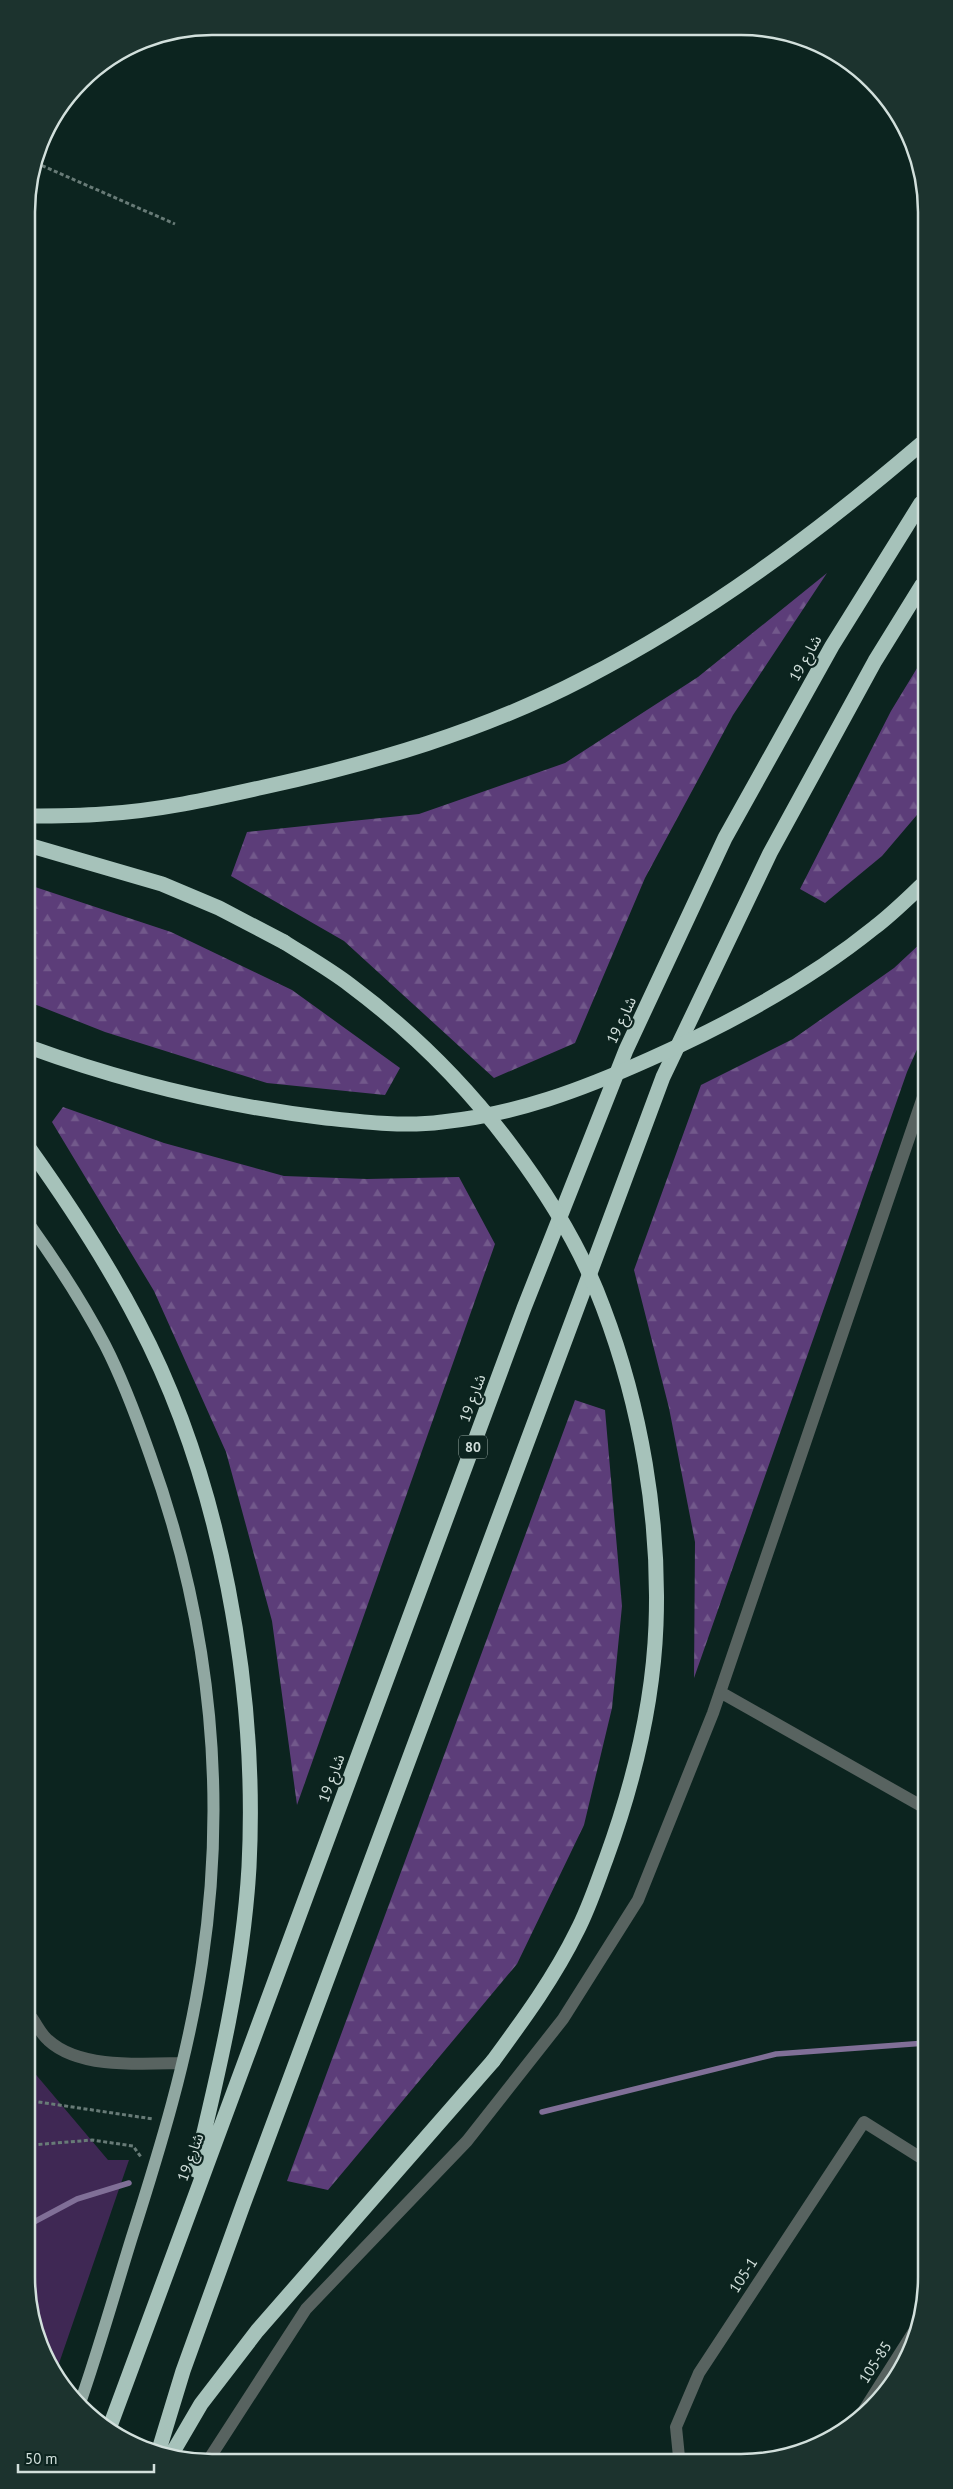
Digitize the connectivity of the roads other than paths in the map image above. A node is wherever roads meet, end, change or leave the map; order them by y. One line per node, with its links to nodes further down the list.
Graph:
1 (918, 446): 4 (highway)
2 (918, 509): 16 (highway, شارع 19 / 80)
3 (918, 591): 21 (highway)
4 (35, 816)
5 (35, 847): 22 (highway, bridge)
6 (918, 889): 7 (highway, bridge)
7 (35, 1049)
8 (918, 1112): 11 (street)
9 (35, 1157): 16 (highway)
10 (35, 1231): 14 (main road)
11 (720, 1692): 12 (street); 23 (street)
12 (918, 1804)
13 (35, 2022): 14 (street)
14 (182, 2063): 19 (main road)
15 (918, 2156): 24 (street, 105-1)
16 (178, 2239): 20 (highway, شارع 19 / 80)
17 (904, 2347): 18 (street, 105-85)
18 (875, 2393)
19 (82, 2397)
20 (111, 2423)
21 (160, 2446)
22 (174, 2450)
23 (212, 2454)
24 (679, 2454)

